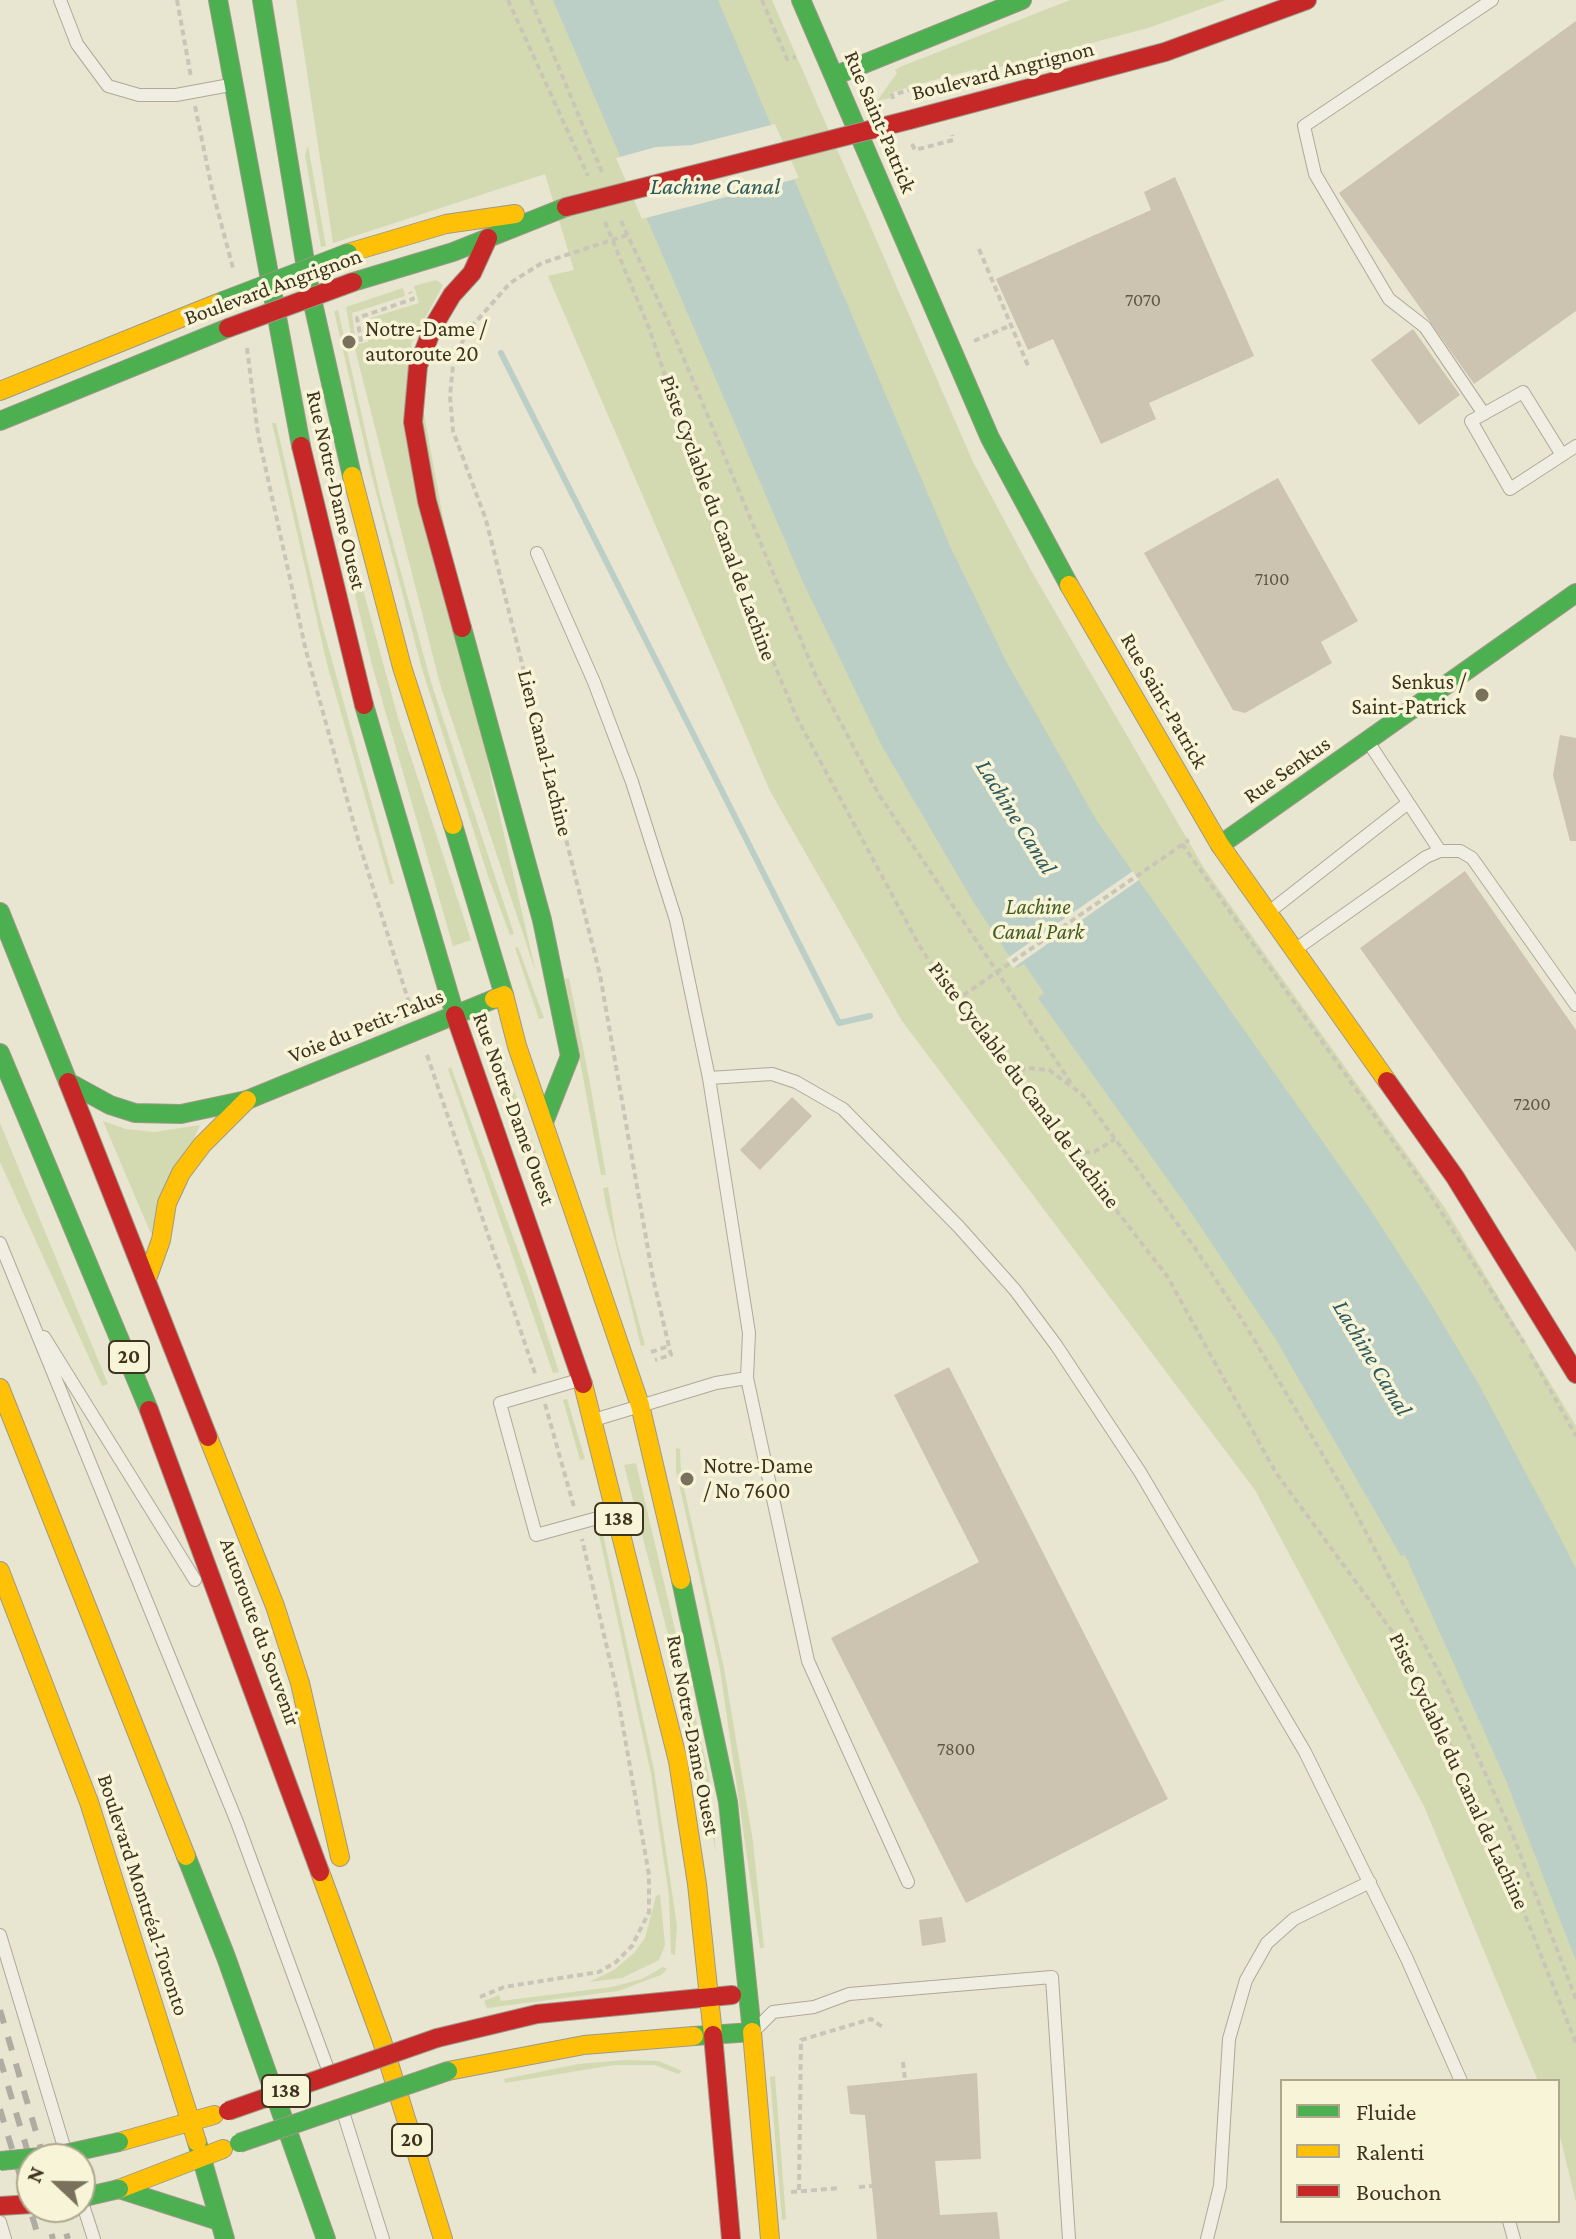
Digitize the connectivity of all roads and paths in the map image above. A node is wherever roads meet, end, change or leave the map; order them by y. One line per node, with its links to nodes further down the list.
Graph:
1 (60, 0): 13 (lane)
2 (177, 0): 12 (path)
3 (218, 0): 13 (main road, Rue Notre-Dame Ouest)
4 (262, 0): 46 (main road, Rue Notre-Dame Ouest)
5 (508, 0): 16 (path)
6 (531, 0): 15 (path)
7 (801, 0): 11 (main road, Rue Saint-Patrick)
8 (1022, 0): 11 (main road)
9 (1307, 0): 17 (main road, Boulevard Angrignon, bridge)
10 (1492, 0): 32 (lane)
11 (834, 76): 40 (main road, Rue Saint-Patrick)
12 (191, 79)
13 (233, 84): 50 (main road, Rue Notre-Dame Ouest)
14 (196, 110): 24 (path)
15 (603, 176)
16 (591, 185)
17 (566, 207): 21 (main road, Boulevard Angrignon); 31 (main road, Boulevard Angrignon, bridge)
18 (602, 212): 22 (path, Piste Cyclable du Canal de Lachine)
19 (621, 220): 20 (path)
20 (627, 235): 22 (path, Lien Canal-Lachine); 45 (path)
21 (488, 238): 33 (main road, Boulevard Angrignon, bridge); 58 (main road)
22 (612, 240): 47 (path, Piste Cyclable du Canal de Lachine); 64 (path, Lien Canal-Lachine)
23 (979, 249): 26 (path)
24 (233, 270)
25 (410, 293): 28 (path)
26 (1009, 326): 29 (path); 30 (path)
27 (247, 342): 48 (path)
28 (349, 342)
29 (969, 343)
30 (1029, 368)
31 (0, 391)
32 (1484, 414): 35 (lane); 35 (lane)
33 (0, 421)
34 (1576, 446): 35 (lane)
35 (1562, 455)
36 (537, 553): 54 (lane)
37 (1576, 593): 38 (main road, Rue Senkus)
38 (1368, 742): 39 (lane); 40 (main road, Rue Senkus)
39 (1408, 803): 41 (lane); 43 (lane)
40 (1220, 845): 43 (main road, Rue Saint-Patrick)
41 (1440, 851): 44 (lane); 49 (lane)
42 (0, 912): 55 (main road)
43 (1267, 914): 44 (main road, Rue Saint-Patrick)
44 (1294, 951): 67 (main road, Rue Saint-Patrick)
45 (996, 972): 47 (path); 56 (path); 76 (path)
46 (504, 995): 50 (main road, Voie du Petit-Talus); 58 (main road, Rue Notre-Dame Ouest)
47 (955, 1001): 53 (path, Piste Cyclable du Canal de Lachine)
48 (407, 1002)
49 (1576, 1005)
50 (455, 1015): 57 (main road, Voie du Petit-Talus); 70 (main road, Rue Notre-Dame Ouest / 138)
51 (0, 1053): 82 (main road, Autoroute du Souvenir / 20)
52 (427, 1054): 69 (path)
53 (1011, 1076): 56 (path); 60 (path, Piste Cyclable du Canal de Lachine)
54 (709, 1078): 68 (lane); 84 (lane)
55 (68, 1082): 57 (main road); 62 (main road)
56 (1071, 1083): 59 (path)
57 (247, 1100): 62 (main road)
58 (544, 1122): 73 (main road, Rue Notre-Dame Ouest)
59 (1115, 1139): 60 (path); 89 (path)
60 (1073, 1153): 95 (path, Piste Cyclable du Canal de Lachine)
61 (0, 1243): 63 (lane)
62 (147, 1279): 94 (main road)
63 (26, 1307): 82 (lane); 99 (lane)
64 (669, 1346): 65 (path); 66 (path, Lien Canal-Lachine)
65 (651, 1352)
66 (654, 1361)
67 (1576, 1374)
68 (747, 1378): 73 (lane); 83 (lane)
69 (537, 1379)
70 (582, 1379): 74 (main road, Rue Notre-Dame Ouest / 138); 79 (lane)
71 (0, 1388): 78 (main road)
72 (543, 1398): 77 (path)
73 (640, 1405): 74 (lane); 87 (main road, Rue Notre-Dame Ouest)
74 (593, 1419): 79 (main road, Rue Notre-Dame Ouest / 138)
75 (0, 1427): 78 (main road)
76 (1576, 1436)
77 (575, 1507)
78 (47, 1510): 115 (main road)
79 (617, 1513): 88 (main road, Rue Notre-Dame Ouest / 138)
80 (583, 1540): 86 (path)
81 (0, 1571): 101 (main road, Boulevard Montréal-Toronto)
82 (247, 1665): 94 (main road, Autoroute du Souvenir / 20)
83 (908, 1882)
84 (1370, 1882): 97 (lane); 121 (lane)
85 (0, 1935): 102 (lane)
86 (504, 1987)
87 (749, 1993): 88 (main road, 138); 90 (lane); 92 (main road, Rue Notre-Dame Ouest)
88 (710, 1998): 93 (main road, Rue Notre-Dame Ouest); 101 (main road, 138, bridge)
89 (1576, 1999)
90 (773, 2012): 92 (lane); 120 (lane)
91 (884, 2028): 109 (path)
92 (752, 2032): 93 (main road); 119 (main road, Rue Notre-Dame Ouest)
93 (713, 2035): 103 (main road, bridge); 118 (main road, Rue Notre-Dame Ouest)
94 (382, 2041): 117 (main road, Autoroute du Souvenir / 20)
95 (1576, 2043)
96 (903, 2062): 98 (path)
97 (1460, 2079)
98 (905, 2080)
99 (334, 2086)
100 (339, 2100): 116 (lane)
101 (190, 2122): 103 (main road, Boulevard Montréal-Toronto); 104 (main road, 138, bridge)
102 (63, 2143)
103 (200, 2157): 107 (main road); 113 (main road, Boulevard Montréal-Toronto)
104 (0, 2161)
105 (872, 2186): 106 (path)
106 (859, 2187)
107 (128, 2188): 111 (main road, bridge); 113 (main road)
108 (840, 2188): 110 (path)
109 (799, 2190)
110 (788, 2192)
111 (96, 2193)
112 (0, 2222): 114 (lane)
113 (222, 2230)
114 (5, 2239)
115 (326, 2239)
116 (383, 2239)
117 (443, 2239)
118 (731, 2239)
119 (770, 2239)
120 (1069, 2239)
121 (1207, 2239)

